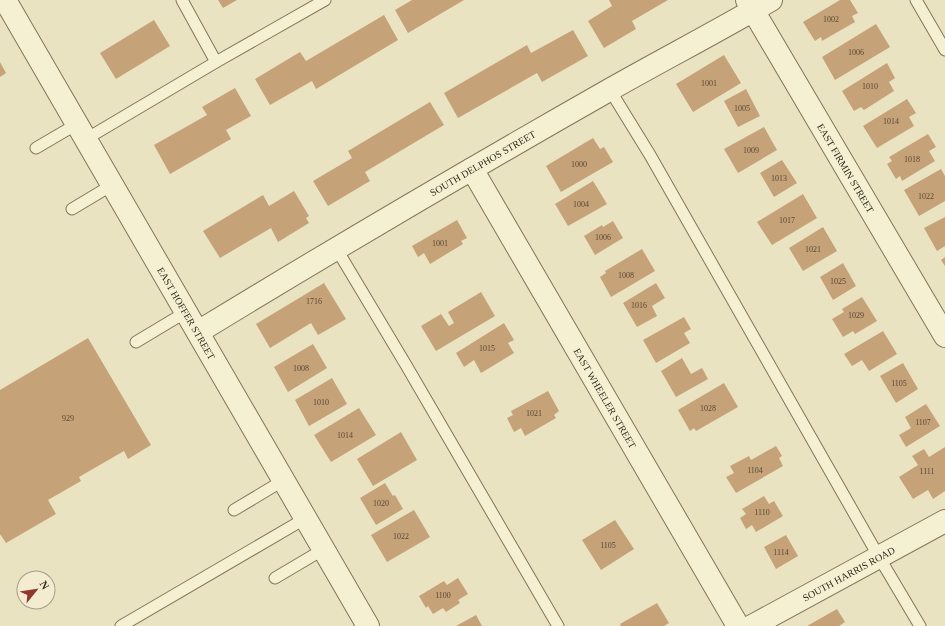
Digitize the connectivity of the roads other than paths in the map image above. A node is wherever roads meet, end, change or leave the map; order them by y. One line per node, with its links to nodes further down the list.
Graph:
1 (5, 0): 9 (street, EAST HOFFER STREET)
2 (182, 0): 7 (lane)
3 (325, 0): 7 (lane)
4 (916, 0): 6 (lane)
5 (757, 3): 8 (street, SOUTH DELPHOS STREET); 17 (street, EAST FIRMIN STREET)
6 (945, 50)
7 (216, 62): 9 (lane)
8 (610, 90): 11 (street, SOUTH DELPHOS STREET); 24 (lane)
9 (81, 132): 10 (lane); 12 (street, EAST HOFFER STREET)
10 (36, 148)
11 (472, 169): 14 (street, SOUTH DELPHOS STREET); 29 (street, EAST WHEELER STREET)
12 (112, 184): 13 (lane); 15 (street, EAST HOFFER STREET)
13 (72, 209)
14 (336, 248): 16 (street, SOUTH DELPHOS STREET); 28 (lane)
15 (186, 312): 16 (street, EAST HOFFER STREET); 18 (lane)
16 (198, 332): 19 (street, EAST HOFFER STREET)
17 (945, 336)
18 (136, 342)
19 (284, 480): 20 (lane); 21 (street, EAST HOFFER STREET)
20 (234, 510)
21 (306, 518): 23 (street, EAST HOFFER STREET); 26 (lane)
22 (945, 520): 24 (street, SOUTH HARRIS ROAD)
23 (324, 549): 25 (lane); 27 (street, EAST HOFFER STREET)
24 (879, 557): 30 (street, SOUTH HARRIS ROAD); 31 (lane)
25 (275, 578)
26 (121, 626)
27 (368, 626)
28 (558, 626)
29 (738, 626)
30 (752, 626)
31 (920, 626)

